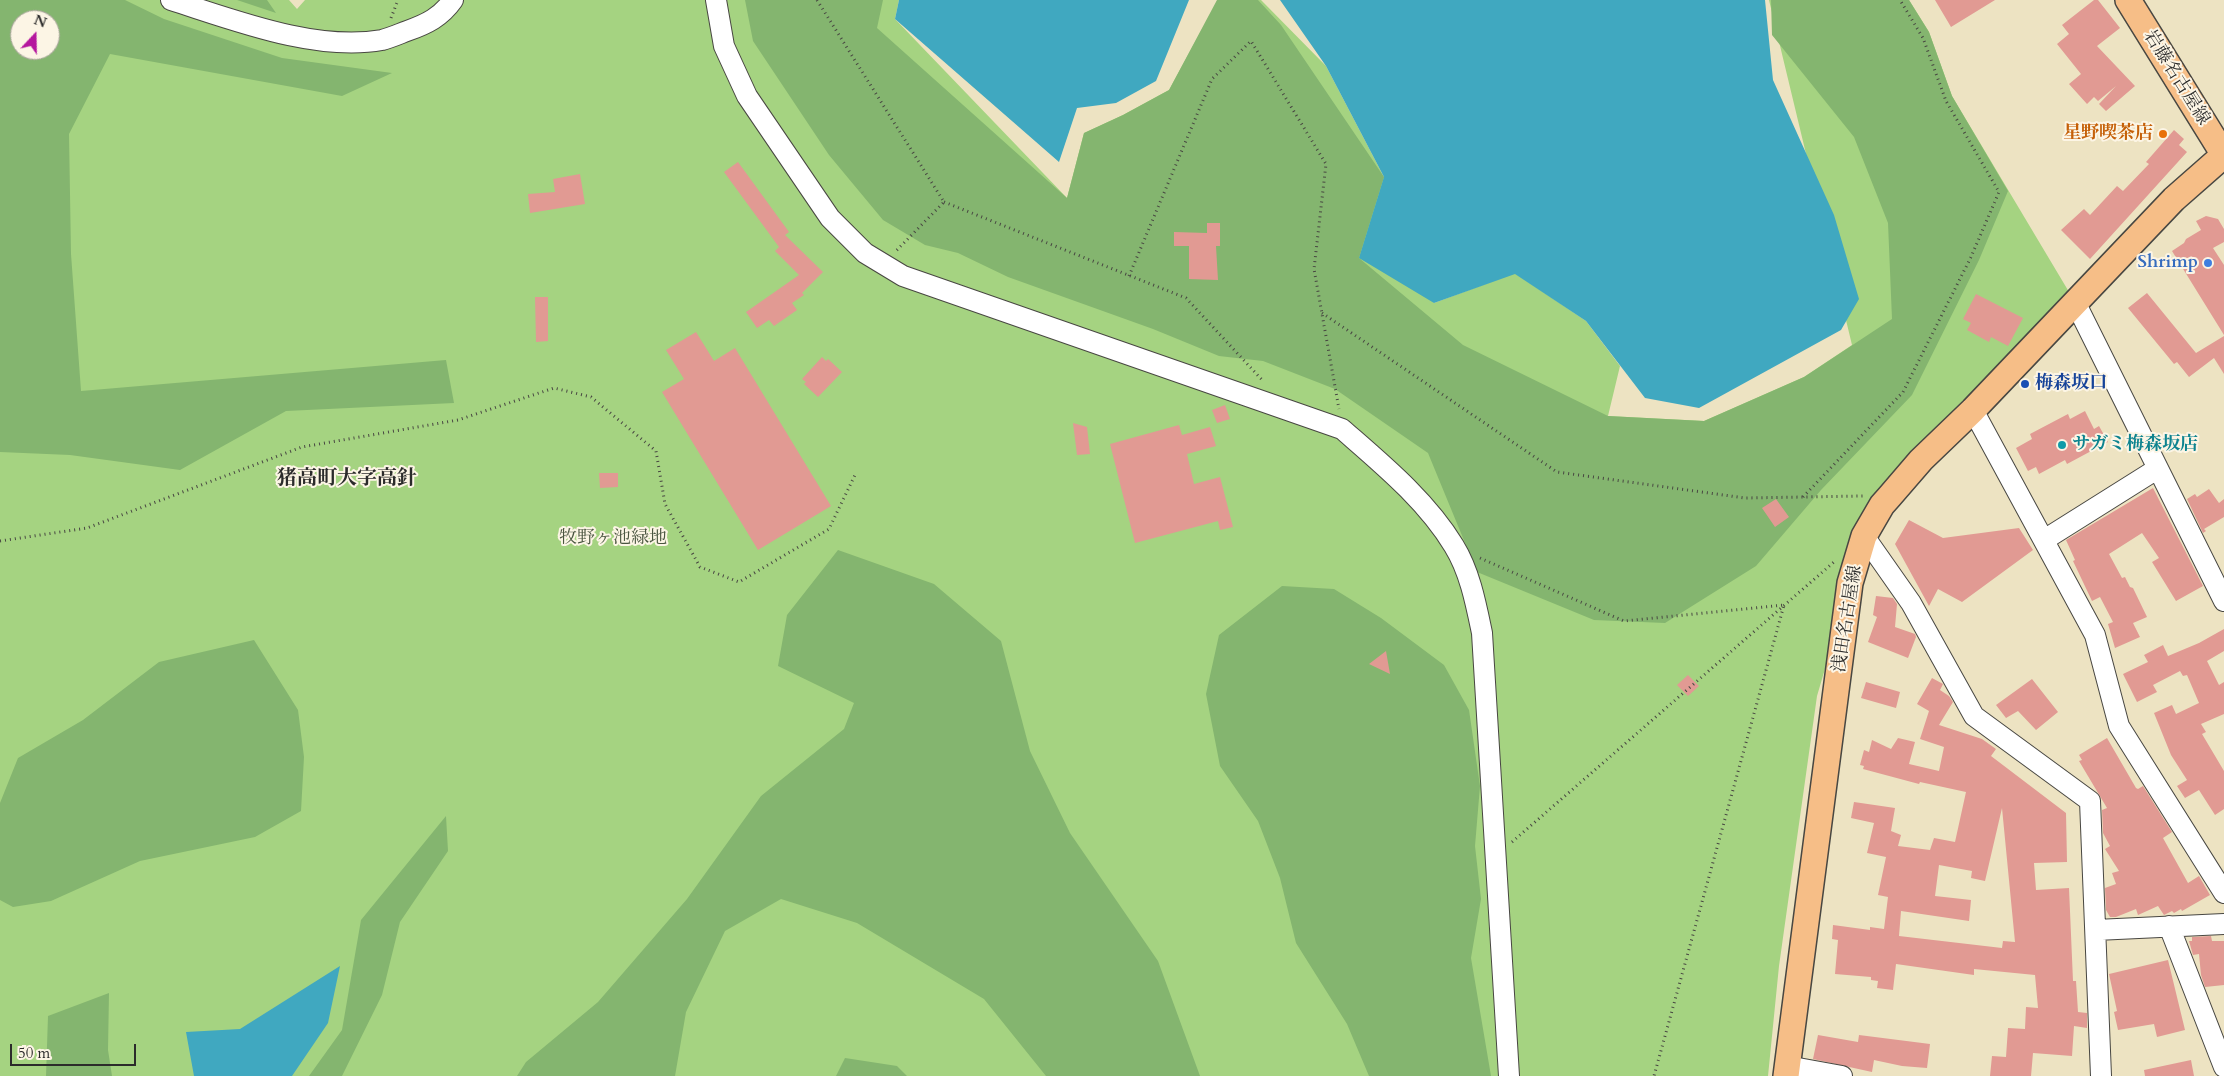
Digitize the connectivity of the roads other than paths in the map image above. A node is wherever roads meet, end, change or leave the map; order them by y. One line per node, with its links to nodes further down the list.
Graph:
1 (172, 0): 2 (street)
2 (453, 0)
3 (716, 0): 18 (street)
4 (2128, 0): 5 (main road, 岩藤名古屋線)
5 (2224, 155): 6 (main road, 浅田名古屋線)
6 (2075, 302): 7 (main road, 浅田名古屋線); 8 (street)
7 (1973, 410): 9 (main road, 浅田名古屋線); 10 (street)
8 (2157, 469): 10 (street); 11 (street)
9 (1864, 536): 15 (street); 17 (main road, 浅田名古屋線)
10 (2044, 540): 12 (street)
11 (2224, 600)
12 (2224, 893)
13 (2224, 924): 14 (street)
14 (2169, 926): 15 (street); 16 (street)
15 (2096, 930): 20 (street)
16 (2224, 1067)
17 (1786, 1071): 19 (street)
18 (1509, 1076)
19 (1842, 1076)
20 (2101, 1076)

